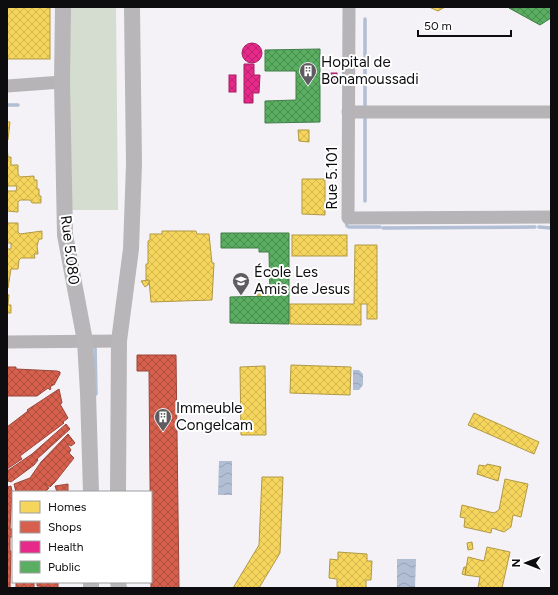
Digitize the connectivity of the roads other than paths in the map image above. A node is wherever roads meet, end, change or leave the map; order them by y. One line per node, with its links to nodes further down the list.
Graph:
1 (63, 7): 4 (main road, Rue 5.080)
2 (132, 7): 10 (main road)
3 (349, 7): 6 (street, Rue 5.101)
4 (62, 82): 5 (street); 9 (main road, Rue 5.080)
5 (7, 86)
6 (348, 112): 7 (street); 8 (street, Rue 5.101)
7 (551, 112)
8 (551, 218)
9 (84, 340): 10 (street); 11 (street); 12 (main road, Rue 5.080)
10 (119, 340): 13 (main road)
11 (7, 342)
12 (91, 491)
13 (118, 491)

